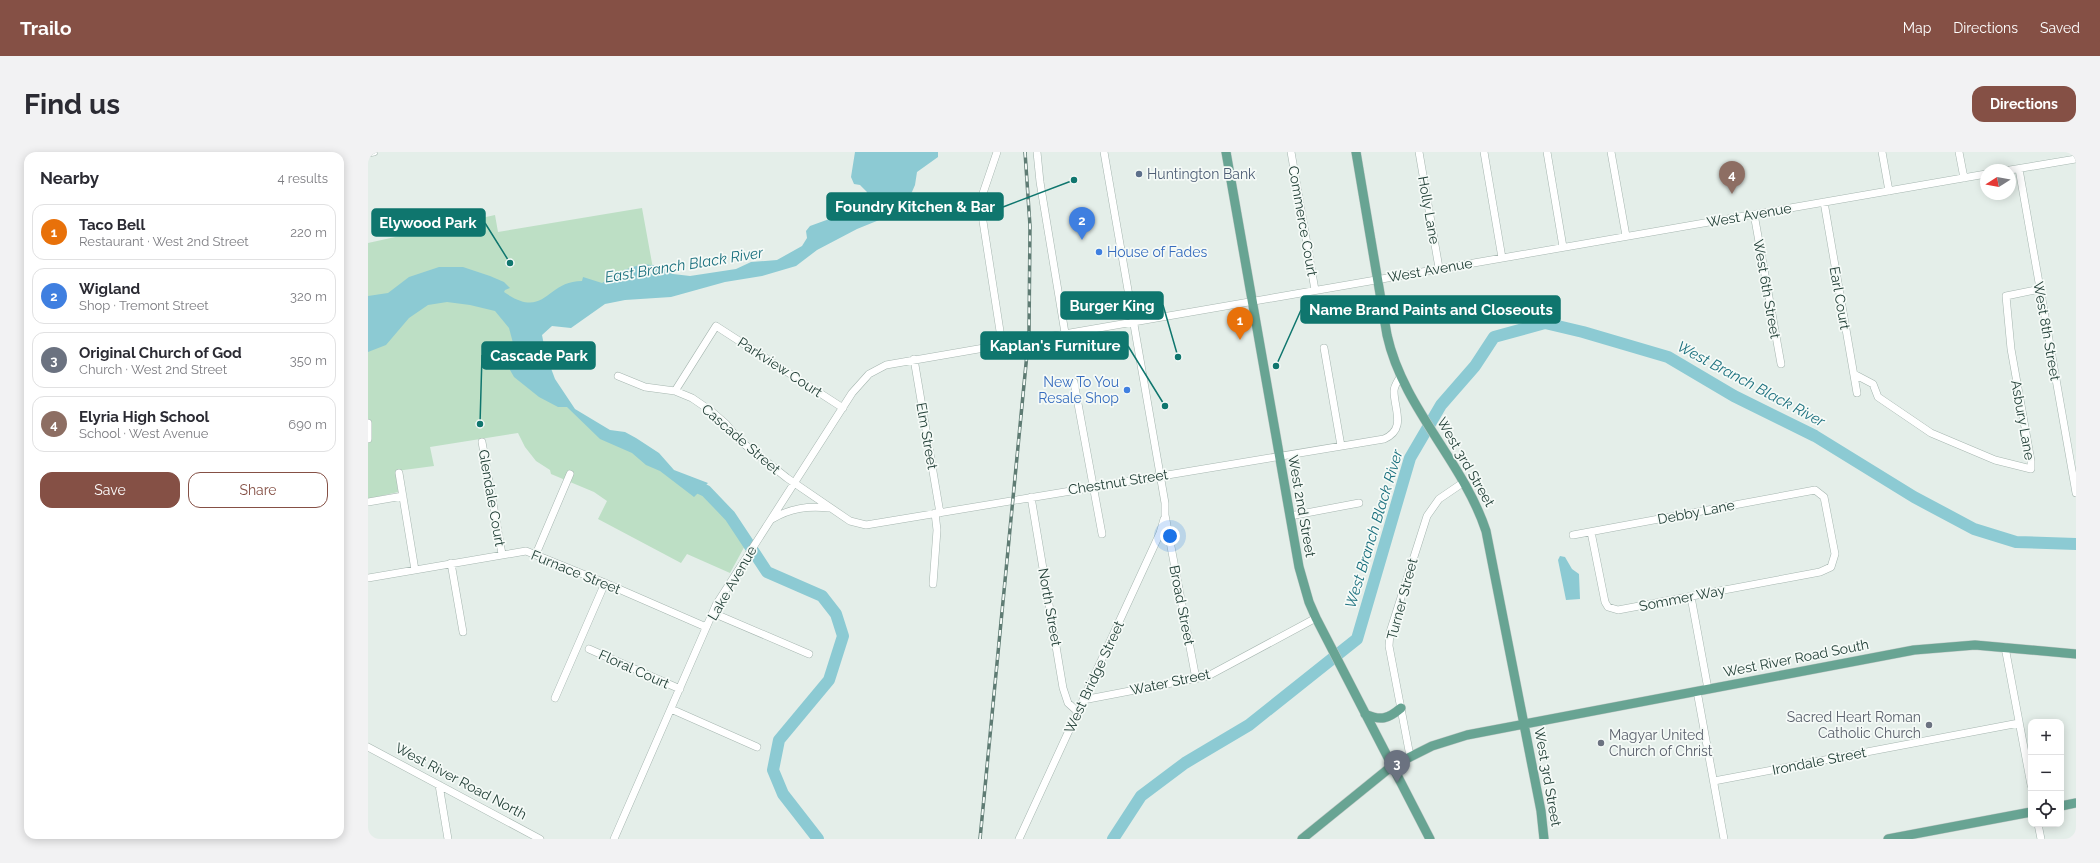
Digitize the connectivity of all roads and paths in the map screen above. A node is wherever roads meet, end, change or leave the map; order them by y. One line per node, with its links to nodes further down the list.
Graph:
1 (374, 152): 14 (street)
2 (997, 152): 33 (street)
3 (1038, 152): 32 (street)
4 (1104, 152): 31 (street, Broad Street)
5 (1226, 152): 30 (main road, West 2nd Street)
6 (1291, 152): 29 (street, Commerce Court)
7 (1356, 152): 27 (main road, West 3rd Street)
8 (1419, 152): 26 (street, Holly Lane)
9 (1484, 152): 25 (street)
10 (1547, 152): 24 (street)
11 (1611, 152): 23 (street)
12 (1882, 152): 20 (street)
13 (1959, 152): 19 (street)
14 (368, 153)
15 (2076, 159): 17 (street)
16 (2016, 169): 17 (street)
17 (2019, 169): 28 (street, West 8th Street)
18 (1980, 175): 19 (street, West Avenue)
19 (1964, 178): 20 (street, West Avenue)
20 (1889, 191): 21 (street, West Avenue)
21 (1824, 202): 22 (street, West Avenue); 38 (street, Earl Court)
22 (1754, 214): 23 (street, West Avenue); 36 (street, West 6th Street)
23 (1626, 236): 24 (street, West Avenue)
24 (1563, 247): 25 (street, West Avenue)
25 (1502, 258): 26 (street, West Avenue)
26 (1439, 268): 27 (street, West Avenue)
27 (1378, 279): 29 (street, West Avenue); 40 (main road, West 3rd Street)
28 (2040, 289): 38 (street, Asbury Lane); 56 (street, West 8th Street)
29 (1315, 290): 30 (street, West Avenue)
30 (1253, 301): 31 (street, West Avenue); 49 (main road, West 2nd Street)
31 (1133, 321): 32 (street, West Avenue); 52 (street, Broad Street)
32 (1065, 333): 33 (street, West Avenue)
33 (1002, 344): 35 (street, West Avenue)
34 (1324, 348): 48 (street)
35 (914, 359): 37 (street, West Avenue); 62 (street, Elm Street)
36 (1781, 364)
37 (875, 370): 44 (street, Lake Avenue)
38 (1854, 374): 43 (street, Earl Court)
39 (618, 376): 42 (street, Cascade Street)
40 (1400, 377): 48 (street, Chestnut Street); 53 (main road, West 3rd Street)
41 (1074, 382): 55 (street)
42 (675, 391): 44 (street, Parkview Court); 54 (street, Cascade Street)
43 (1857, 393)
44 (843, 408): 54 (street, Lake Avenue)
45 (368, 423): 46 (street)
46 (368, 439)
47 (482, 442): 69 (street, Glendale Court)
48 (1341, 446): 49 (street, Chestnut Street)
49 (1279, 456): 52 (street, Chestnut Street); 64 (main road, West 2nd Street)
50 (400, 473): 57 (street)
51 (570, 474): 70 (street)
52 (1160, 476): 55 (street, Chestnut Street); 63 (street, Broad Street)
53 (1464, 482): 92 (street, Turner Street); 97 (main road, West 3rd Street)
54 (794, 483): 61 (street, Chestnut Street); 65 (street, Lake Avenue)
55 (1092, 486): 58 (street, Chestnut Street); 67 (street)
56 (2076, 493)
57 (403, 496): 59 (street); 73 (street)
58 (1031, 497): 62 (street, Chestnut Street); 94 (street, North Street)
59 (368, 502)
60 (1359, 504): 64 (street)
61 (831, 508): 62 (street, Chestnut Street); 65 (street)
62 (937, 513): 76 (street, Elm Street)
63 (1165, 515): 86 (street, Broad Street); 91 (street, West Bridge Street)
64 (1290, 516): 79 (main road, West 2nd Street)
65 (770, 521): 78 (street, Lake Avenue)
66 (1591, 532): 68 (street, Debby Lane); 72 (street, Debby Lane); 77 (street, Sommer Way)
67 (1102, 534)
68 (1573, 535)
69 (502, 554): 70 (street, Furnace Street); 71 (street, Furnace Street)
70 (536, 554): 75 (street, Furnace Street)
71 (451, 563): 73 (street, Furnace Street); 81 (street)
72 (1831, 567): 77 (street, Sommer Way)
73 (415, 570): 74 (street, Furnace Street)
74 (368, 578)
75 (605, 583): 80 (street, Furnace Street); 90 (street)
76 (933, 584)
77 (1691, 597): 88 (street)
78 (713, 613): 80 (street, Lake Avenue); 84 (street)
79 (1316, 618): 86 (street, Water Street); 95 (main road, West 2nd Street)
80 (706, 627): 87 (street, Lake Avenue)
81 (463, 632)
82 (2005, 647): 85 (main road, West River Road South); 88 (main road, West River Road South); 96 (street)
83 (589, 649): 87 (street, Floral Court)
84 (809, 654)
85 (2076, 654)
86 (1196, 679): 91 (street, Water Street)
87 (680, 689): 93 (street, Lake Avenue)
88 (1708, 689): 89 (main road, West River Road South)
89 (1697, 692): 97 (main road, West River Road South); 103 (street)
90 (555, 698)
91 (1083, 700): 94 (street, West Bridge Street)
92 (1401, 708): 95 (main road); 100 (street, Turner Street)
93 (671, 709): 99 (street); 111 (street, Lake Avenue)
94 (1078, 712): 112 (street, West Bridge Street)
95 (1365, 714): 101 (main road, West 2nd Street)
96 (2019, 723): 102 (street); 103 (street, Irondale Street)
97 (1524, 724): 100 (main road); 115 (main road, West 3rd Street)
98 (368, 747): 104 (street, West River Road North)
99 (757, 747)
100 (1410, 756): 101 (main road)
101 (1392, 766): 113 (main road); 114 (main road, West 2nd Street)
102 (2028, 770)
103 (1714, 781): 116 (street)
104 (439, 785): 109 (street); 110 (street, West River Road North)
105 (2076, 803): 106 (main road)
106 (2064, 805)
107 (2028, 813): 117 (main road)
108 (2039, 827): 118 (street)
109 (448, 839)
110 (540, 839)
111 (614, 839)
112 (1020, 839)
113 (1302, 839)
114 (1430, 839)
115 (1544, 839)
116 (1724, 839)
117 (1888, 839)
118 (2041, 839)

